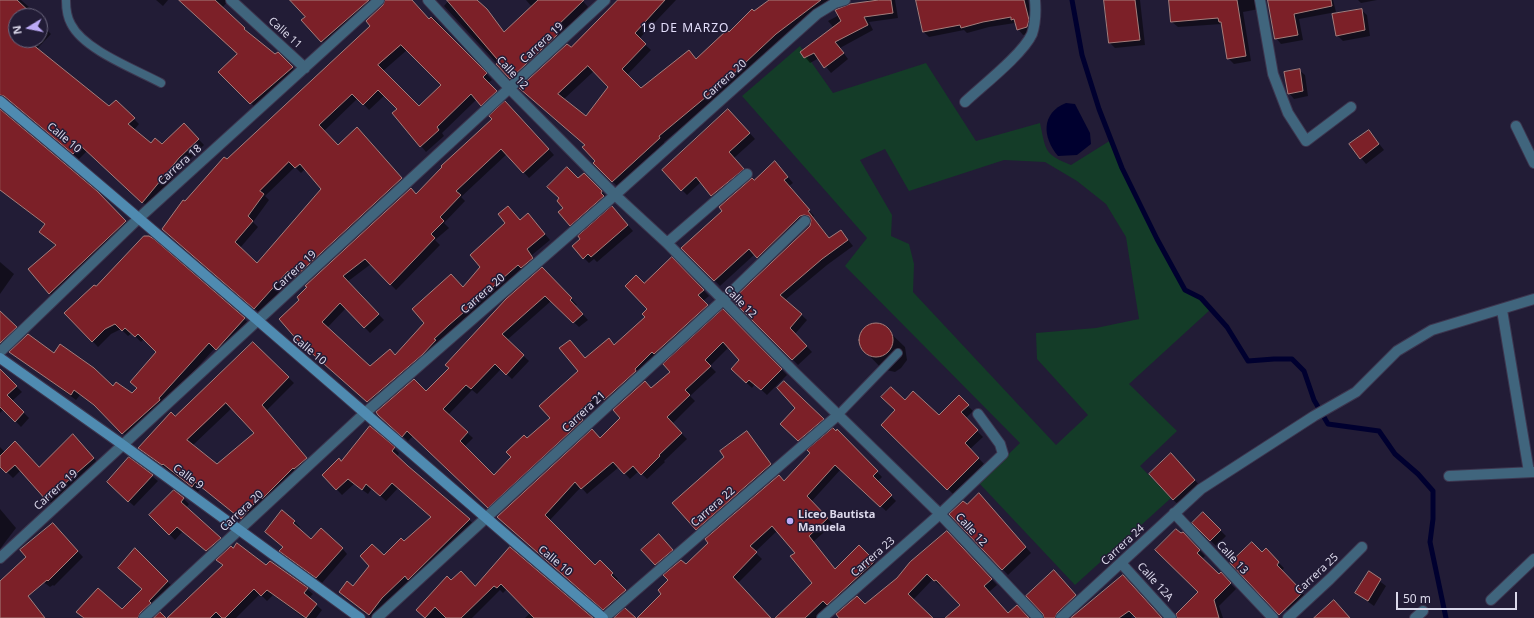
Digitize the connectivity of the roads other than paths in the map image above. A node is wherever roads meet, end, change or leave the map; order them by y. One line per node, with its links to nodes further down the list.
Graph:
1 (66, 0): 10 (lane)
2 (231, 0): 9 (street, Calle 11)
3 (379, 0): 9 (street, Carrera 18)
4 (428, 0): 11 (street, Calle 12)
5 (845, 0): 18 (street, Carrera 20)
6 (1035, 0): 13 (street)
7 (1260, 0): 14 (street)
8 (601, 1): 11 (street, Carrera 19)
9 (305, 68): 19 (street, Carrera 18)
10 (161, 83)
11 (510, 89): 18 (street, Calle 12); 25 (street, Carrera 19)
12 (0, 101): 19 (main road, Calle 10)
13 (965, 102)
14 (1351, 107)
15 (1516, 126): 16 (street)
16 (1534, 163)
17 (747, 174): 21 (street)
18 (615, 195): 21 (street, Calle 12); 29 (street, Carrera 20)
19 (140, 217): 25 (main road, Calle 10); 26 (street, Carrera 18)
20 (805, 221): 23 (street, Carrera 21)
21 (667, 243): 23 (street, Calle 12)
22 (1534, 299): 24 (street, Carrera 24)
23 (722, 301): 31 (street, Calle 12); 37 (street, Carrera 21)
24 (1502, 310): 33 (street); 36 (street, Carrera 24)
25 (258, 322): 29 (main road, Calle 10); 32 (street, Carrera 19)
26 (0, 352)
27 (898, 353): 31 (lane)
28 (0, 358): 32 (main road, Calle 9)
29 (365, 413): 37 (main road, Calle 10); 38 (street, Carrera 20)
30 (978, 414): 35 (street, Carrera 23)
31 (838, 415): 35 (street, Calle 12); 47 (street, Carrera 22)
32 (123, 445): 38 (main road, Calle 9); 40 (street, Carrera 19)
33 (1532, 472): 34 (street)
34 (1449, 476)
35 (940, 514): 48 (street, Carrera 23); 49 (street, Calle 12)
36 (1174, 514): 42 (street, Carrera 24); 52 (street, Calle 13)
37 (486, 518): 46 (street, Carrera 21); 47 (main road, Calle 10)
38 (240, 530): 44 (street, Carrera 20); 45 (main road, Calle 9)
39 (1362, 547): 53 (street, Carrera 25)
40 (0, 558)
41 (1534, 560): 43 (street)
42 (1121, 563): 50 (street, Carrera 24); 51 (street, Calle 12A)
43 (1492, 600)
44 (144, 618)
45 (360, 618)
46 (377, 618)
47 (604, 618)
48 (822, 618)
49 (1038, 618)
50 (1061, 618)
51 (1171, 618)
52 (1273, 618)
53 (1288, 618)

